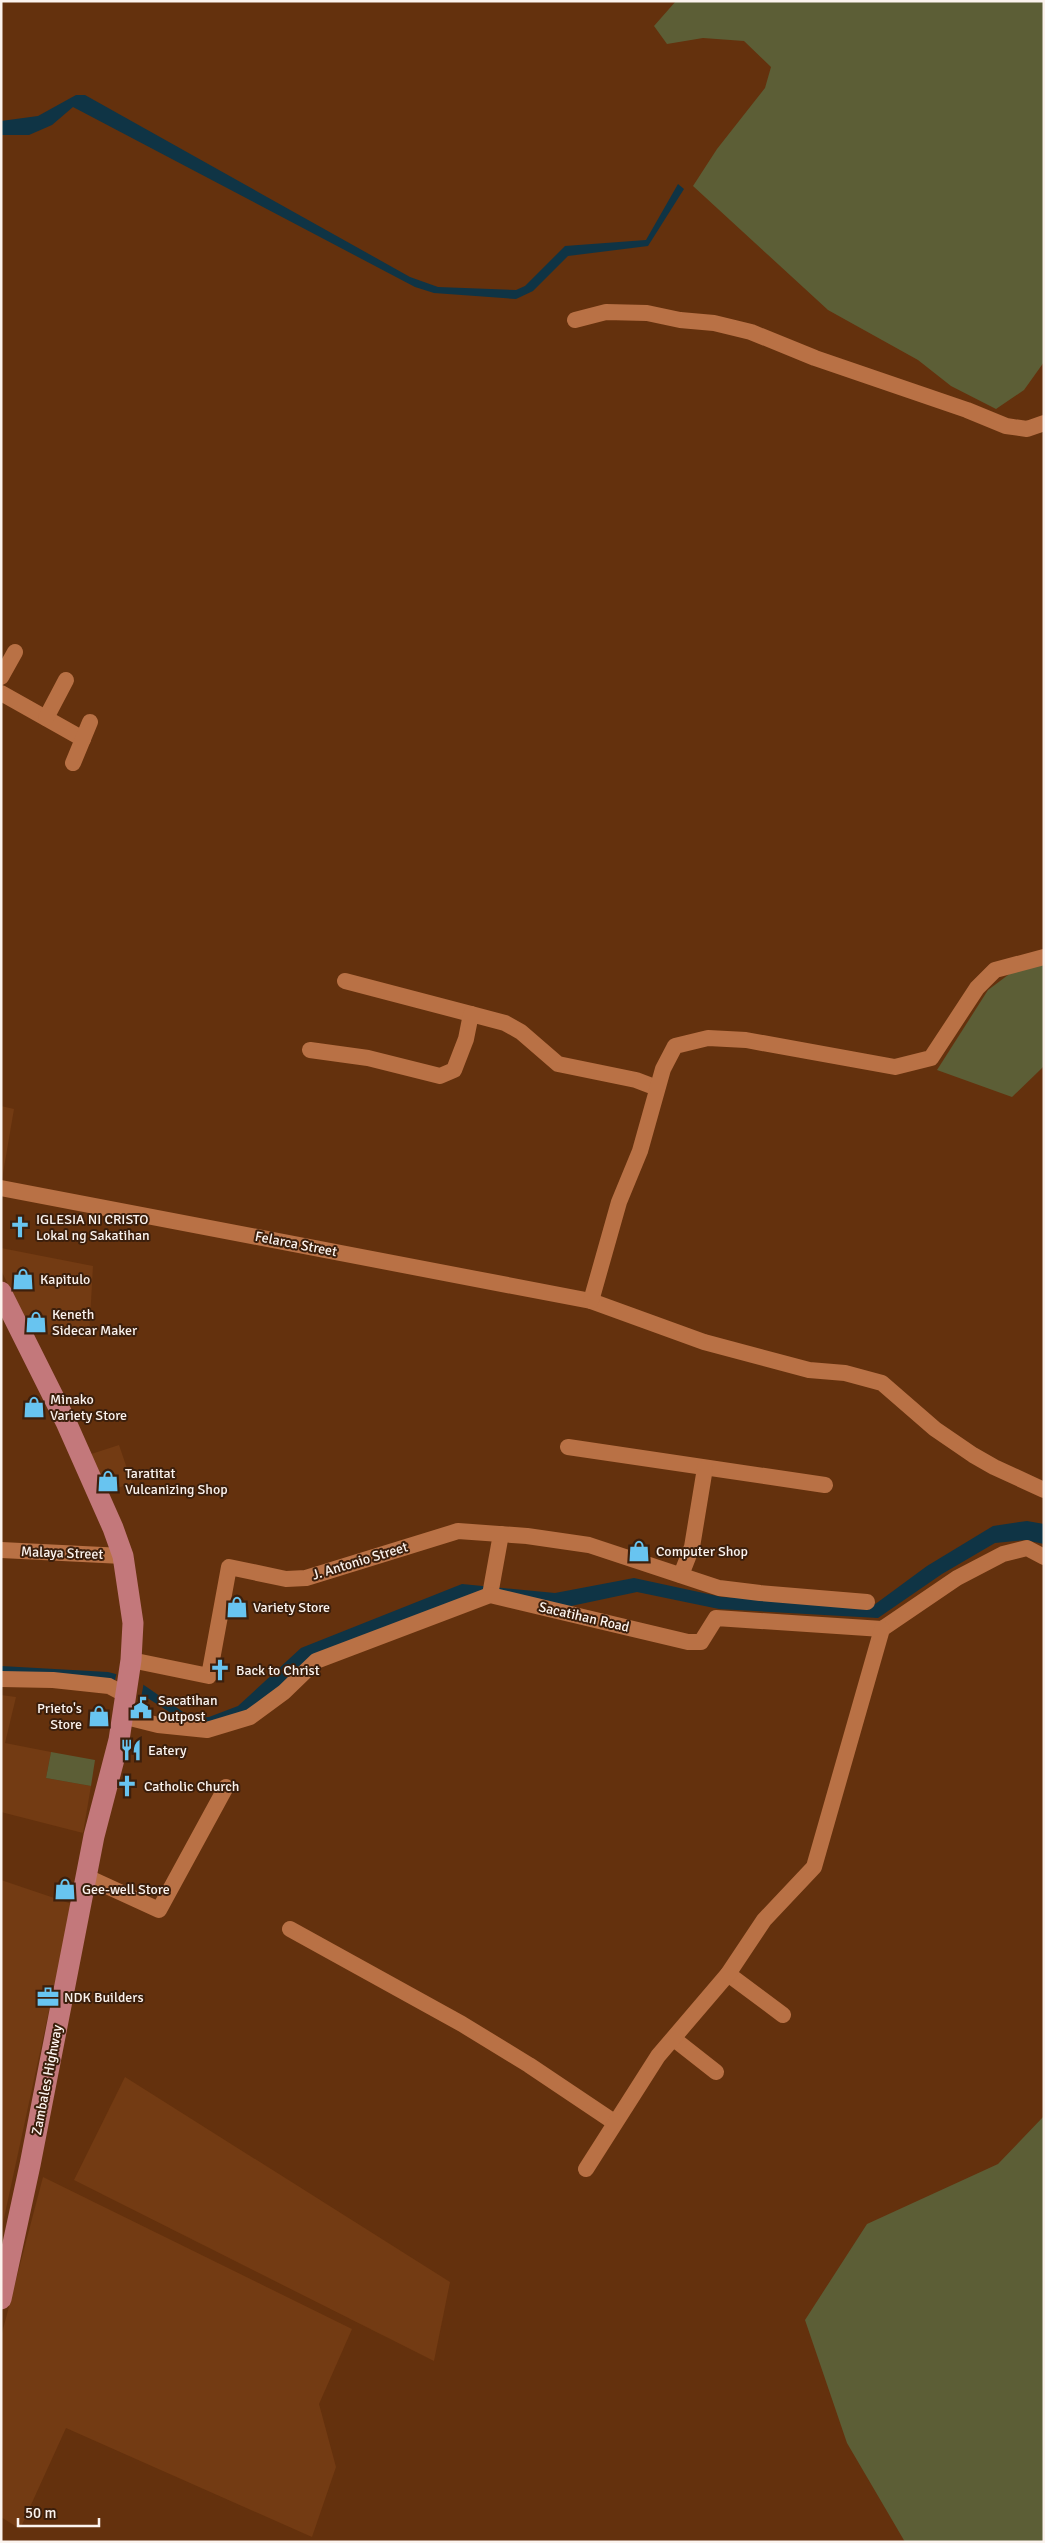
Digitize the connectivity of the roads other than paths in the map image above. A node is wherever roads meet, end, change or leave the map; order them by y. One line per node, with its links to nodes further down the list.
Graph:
1 (575, 320): 2 (street)
2 (1044, 423)
3 (15, 652): 4 (street)
4 (1, 677)
5 (66, 680): 7 (street)
6 (1, 693): 7 (street)
7 (46, 718): 9 (street)
8 (90, 722): 9 (street)
9 (83, 739): 10 (street)
10 (73, 763)
11 (1044, 957): 17 (street)
12 (345, 981): 13 (street)
13 (471, 1014): 14 (street); 15 (street)
14 (496, 1021): 15 (street); 17 (street)
15 (466, 1039): 16 (street)
16 (310, 1050)
17 (657, 1088): 20 (street)
18 (1, 1188): 20 (street, Felarca Street)
19 (1, 1292): 27 (main road, Zambales Highway)
20 (591, 1302): 24 (street, Felarca Street)
21 (568, 1447): 22 (street)
22 (705, 1468): 23 (street); 29 (street)
23 (825, 1486)
24 (1044, 1490)
25 (501, 1534): 29 (street, J. Antonio Street); 30 (street); 33 (street, J. Antonio Street)
26 (1, 1550): 27 (street, Malaya Street)
27 (123, 1556): 33 (main road, Zambales Highway)
28 (1044, 1557): 32 (street)
29 (681, 1575): 31 (street, J. Antonio Street)
30 (490, 1595): 32 (street, Sacatihan Road); 35 (street)
31 (867, 1602)
32 (882, 1629): 39 (street)
33 (131, 1664): 35 (main road, Zambales Highway)
34 (1, 1679): 35 (street)
35 (125, 1701): 37 (main road, Zambales Highway)
36 (226, 1788): 37 (street)
37 (87, 1877): 45 (main road, Zambales Highway)
38 (290, 1928): 43 (street)
39 (728, 1974): 40 (street); 41 (street)
40 (783, 2015)
41 (674, 2038): 42 (street); 43 (street)
42 (716, 2072)
43 (614, 2122): 44 (street)
44 (586, 2169)
45 (1, 2299)

